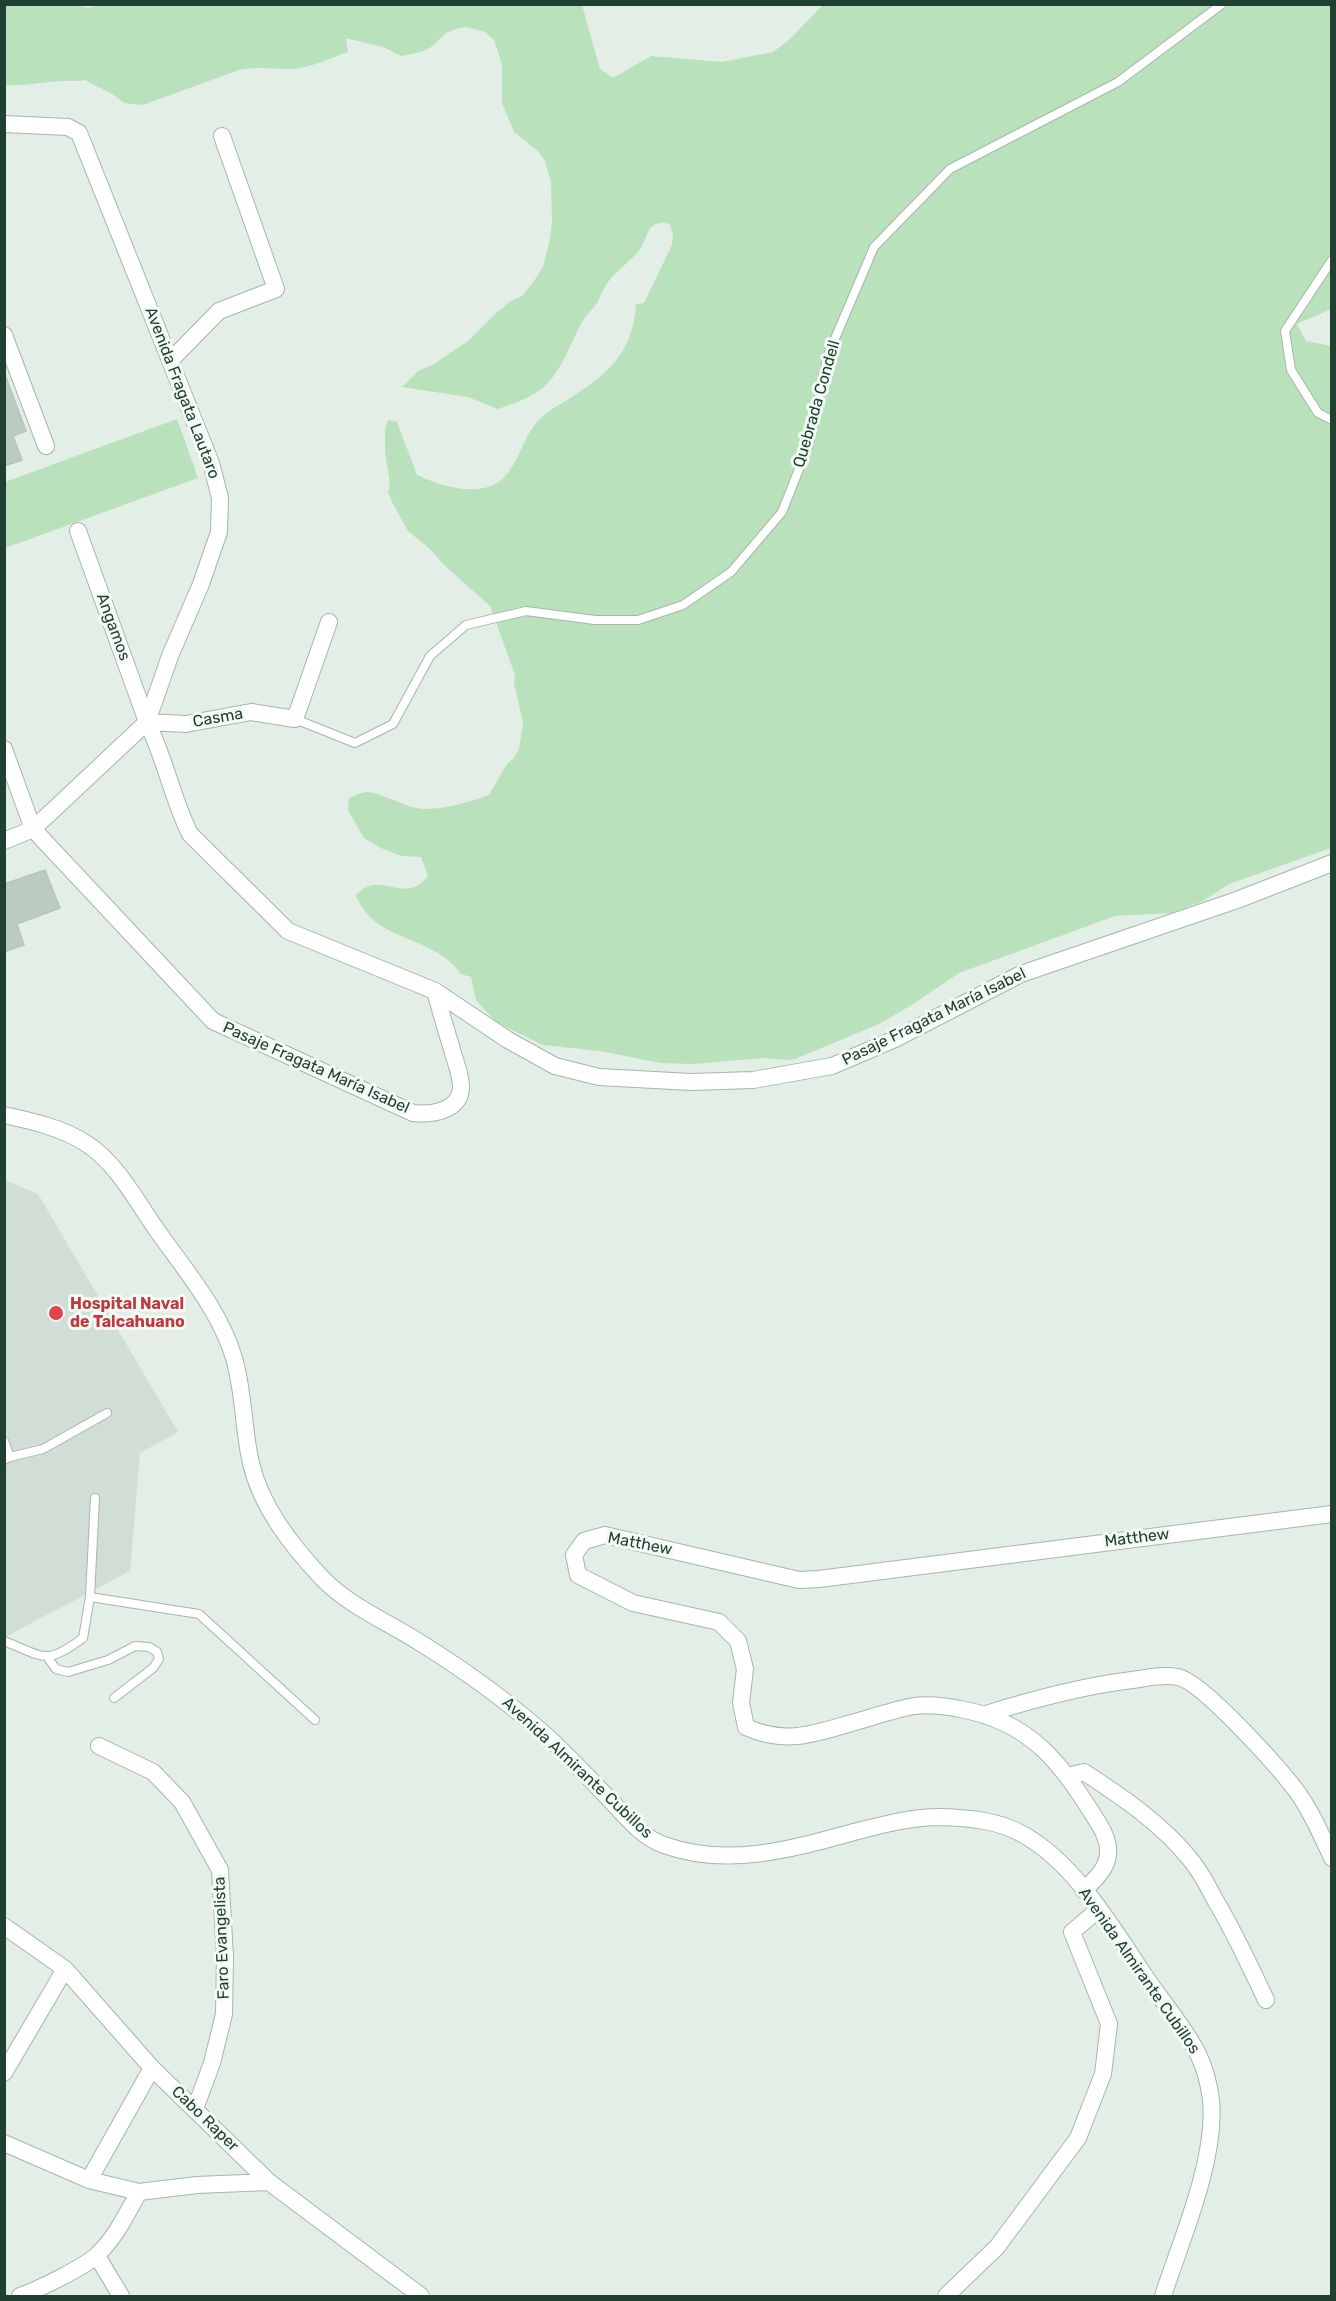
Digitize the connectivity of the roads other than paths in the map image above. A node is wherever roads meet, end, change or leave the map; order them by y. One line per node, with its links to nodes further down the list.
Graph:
1 (1222, 4): 11 (lane, Quebrada Condell)
2 (4, 124): 6 (street, Avenida Fragata Lautaro)
3 (222, 136): 6 (street)
4 (1332, 260): 7 (lane)
5 (4, 335): 8 (street)
6 (171, 360): 12 (street, Avenida Fragata Lautaro)
7 (1332, 420)
8 (46, 446)
9 (78, 531): 12 (street, Angamos)
10 (329, 622): 11 (street)
11 (295, 719): 12 (street, Casma)
12 (147, 722): 14 (street, Avenida Fragata Lautaro); 17 (street, Pasaje Fragata María Isabel)
13 (4, 749): 14 (street)
14 (33, 829): 15 (street, Avenida Fragata Lautaro); 17 (street, Pasaje Fragata María Isabel)
15 (4, 841)
16 (1332, 863): 17 (street, Pasaje Fragata María Isabel)
17 (435, 991)
18 (4, 1115): 33 (street, Avenida Almirante Cubillos)
19 (107, 1413): 21 (lane)
20 (4, 1441): 21 (lane)
21 (7, 1458)
22 (95, 1498): 24 (lane)
23 (1332, 1514): 28 (street, Matthew)
24 (90, 1597): 26 (lane); 29 (lane)
25 (4, 1641): 26 (lane)
26 (48, 1658): 27 (lane)
27 (114, 1698)
28 (986, 1714): 31 (street, Matthew); 32 (street)
29 (315, 1720)
30 (99, 1746): 40 (street, Faro Evangelista)
31 (1068, 1776): 33 (street, Matthew); 37 (street)
32 (1332, 1858)
33 (1083, 1890): 34 (street, Avenida Almirante Cubillos)
34 (1099, 1909): 49 (street); 50 (street, Avenida Almirante Cubillos)
35 (4, 1926): 36 (street, Cabo Raper)
36 (65, 1969): 38 (street, Cabo Raper); 39 (street)
37 (1266, 2000)
38 (152, 2068): 40 (street, Cabo Raper); 42 (street)
39 (4, 2073)
40 (195, 2109): 43 (street, Cabo Raper)
41 (4, 2143): 42 (street)
42 (89, 2180): 44 (street)
43 (269, 2182): 44 (street); 48 (street, Cabo Raper)
44 (139, 2192): 45 (street)
45 (97, 2256): 46 (street); 47 (street)
46 (20, 2296)
47 (120, 2296)
48 (421, 2296)
49 (946, 2296)
50 (1162, 2296)

